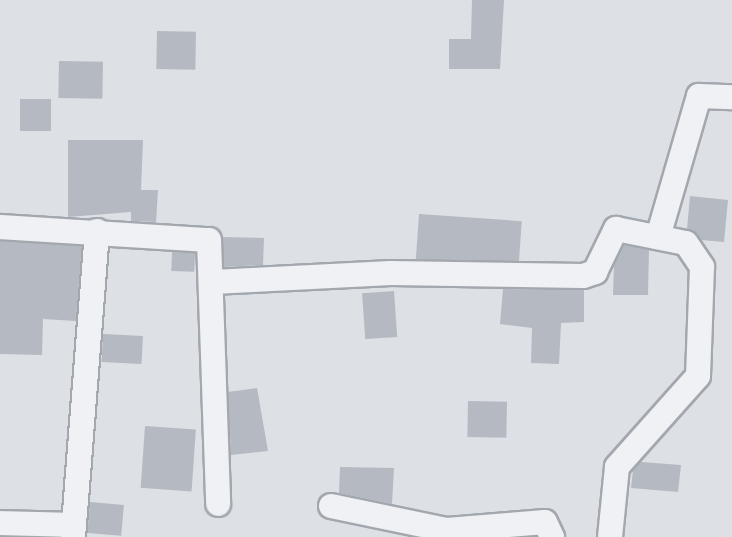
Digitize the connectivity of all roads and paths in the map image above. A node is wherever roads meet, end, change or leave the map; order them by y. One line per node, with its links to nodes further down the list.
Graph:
1 (732, 98): 4 (street)
2 (0, 227): 3 (street)
3 (97, 231): 5 (street); 9 (street)
4 (658, 237): 5 (street); 11 (street)
5 (213, 282): 6 (street)
6 (218, 504)
7 (331, 506): 10 (street)
8 (0, 523): 9 (street)
9 (73, 531)
10 (552, 537)
11 (610, 537)

